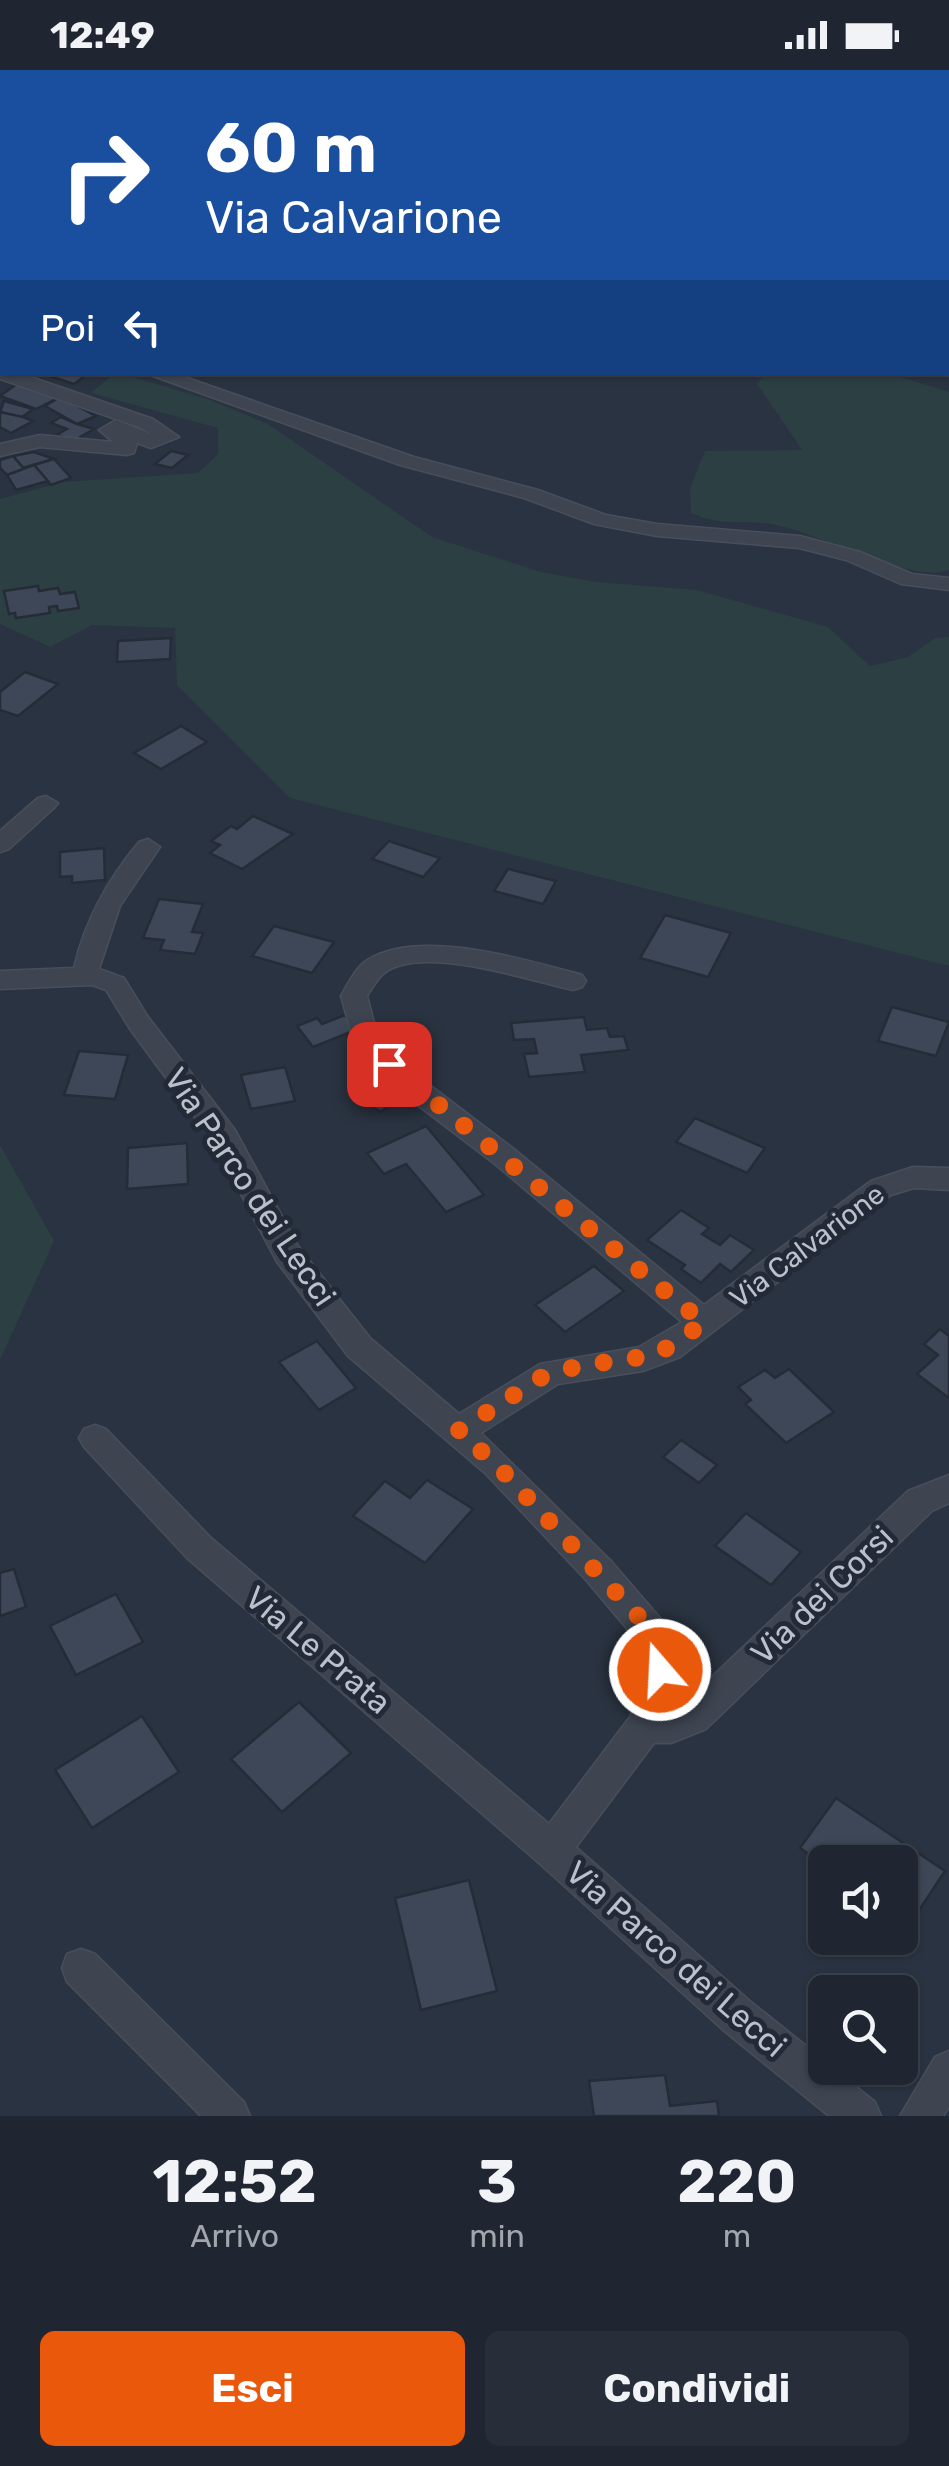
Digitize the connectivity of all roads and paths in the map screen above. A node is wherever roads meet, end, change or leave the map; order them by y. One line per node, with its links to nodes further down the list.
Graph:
1 (6, 375): 3 (street)
2 (160, 375): 4 (street)
3 (0, 450)
4 (949, 584)
5 (46, 803): 6 (street)
6 (0, 844)
7 (148, 846): 8 (street)
8 (85, 975): 9 (street); 13 (street, Via Parco dei Lecci)
9 (0, 980)
10 (573, 981): 12 (street)
11 (949, 1179): 12 (street, Via Calvarione)
12 (704, 1323): 13 (street, Via Calvarione)
13 (458, 1431): 16 (street, Via Parco dei Lecci)
14 (95, 1438): 17 (street, Via Le Prata)
15 (949, 1489): 16 (street, Via dei Corsi)
16 (645, 1726): 17 (street, Via Parco dei Lecci)
17 (552, 1850): 21 (street, Via Parco dei Lecci)
18 (81, 1968): 20 (street)
19 (949, 2070): 22 (street)
20 (230, 2116)
21 (861, 2116)
22 (920, 2116)

